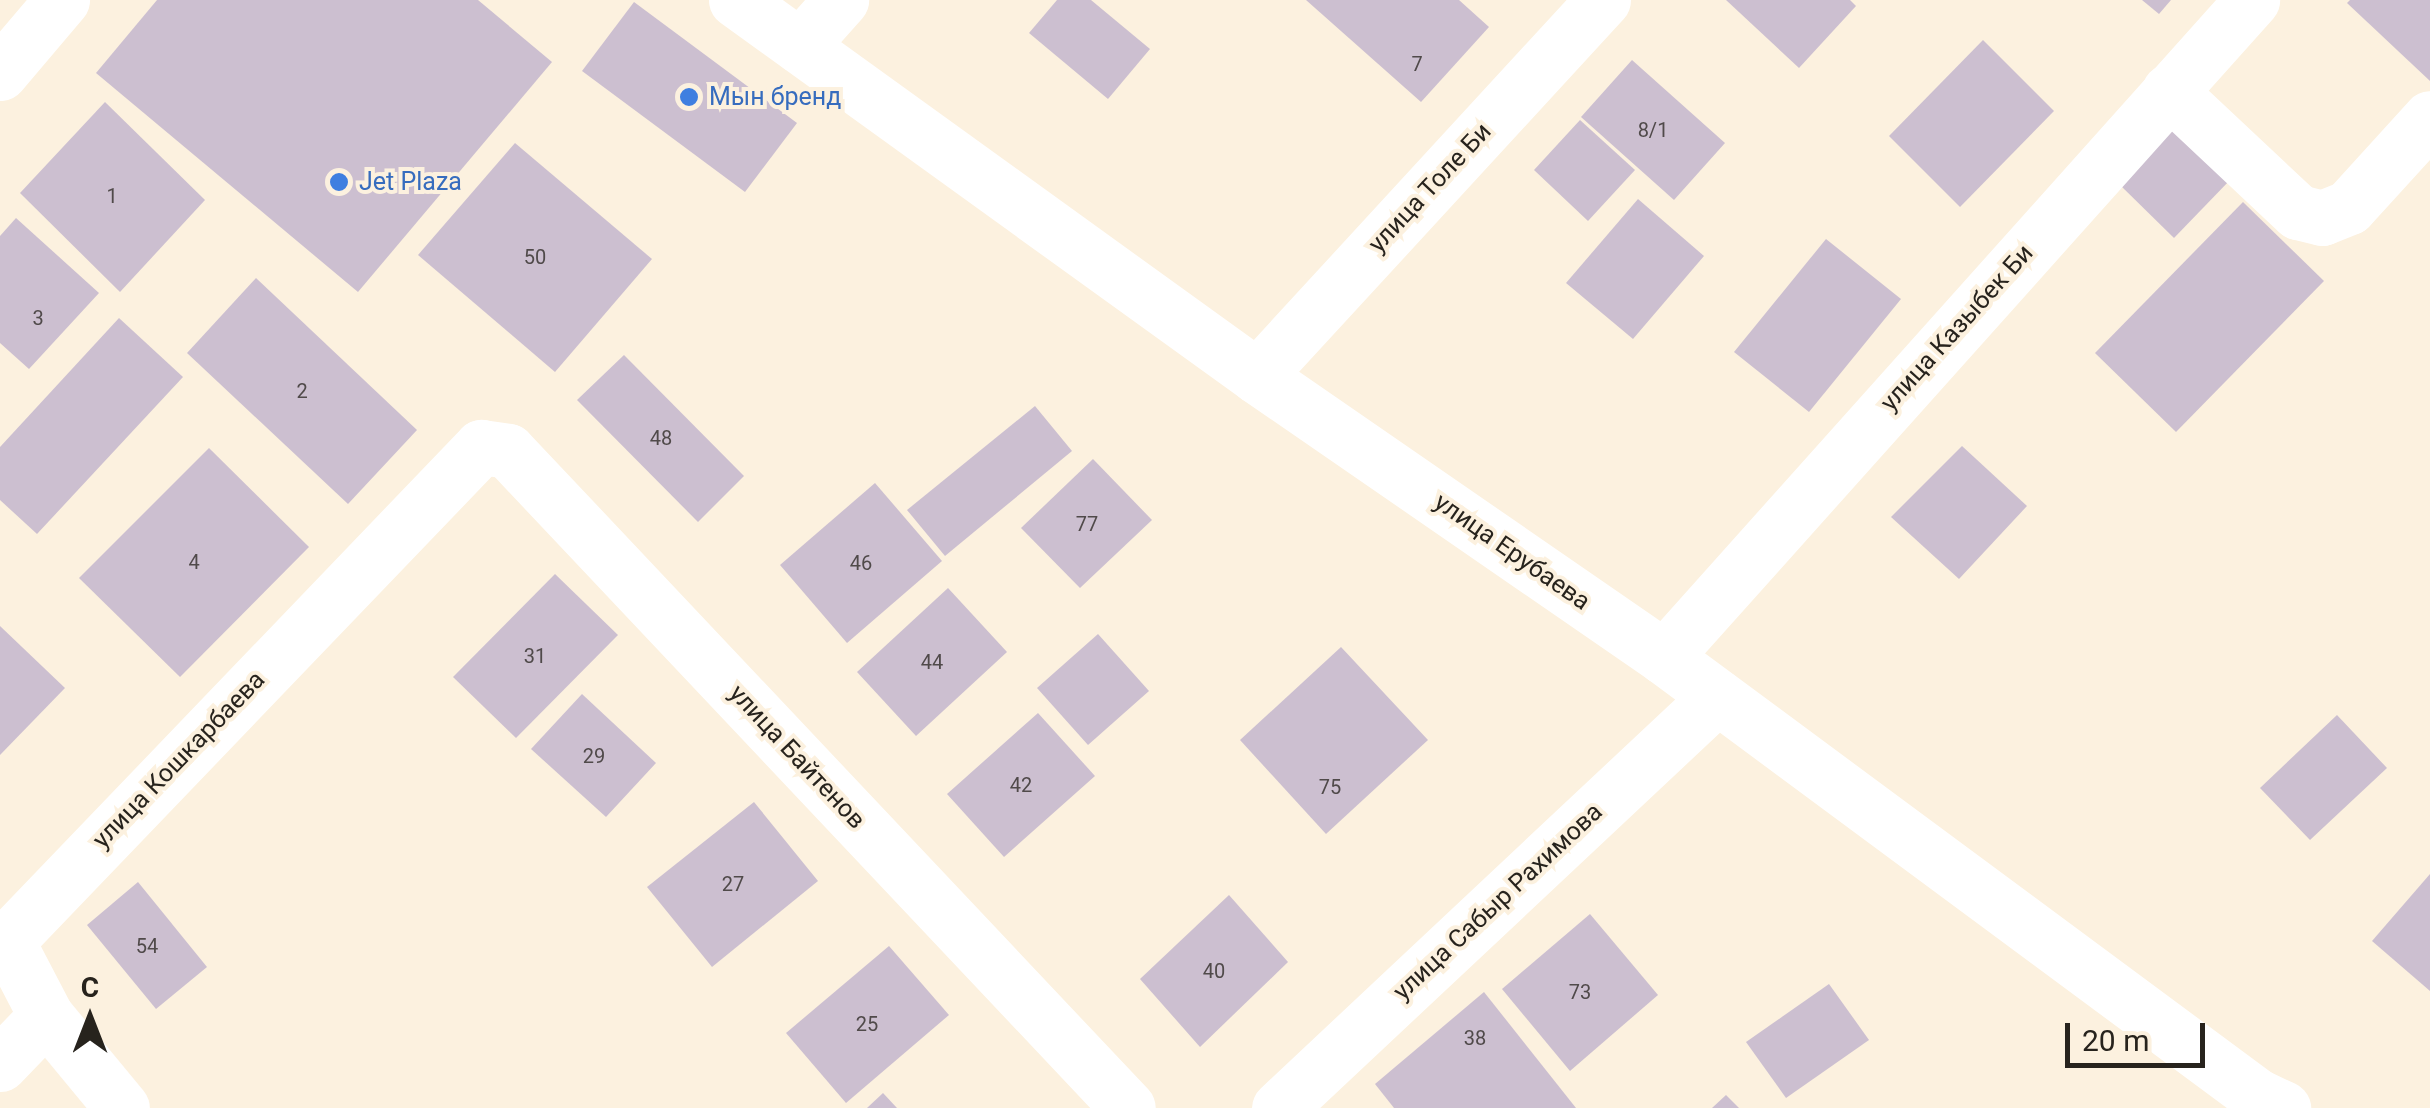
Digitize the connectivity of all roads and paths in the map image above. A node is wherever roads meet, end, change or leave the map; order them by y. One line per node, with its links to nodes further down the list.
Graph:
1 (62, 0): 7 (street)
2 (736, 0): 6 (street, улица Ерубаева)
3 (841, 0): 6 (street)
4 (1602, 0): 10 (street, улица Толе Би)
5 (2252, 0): 8 (street, улица Казыбек Би)
6 (800, 46): 10 (street, улица Ерубаева)
7 (0, 74)
8 (2169, 91): 9 (street); 12 (street, улица Казыбек Би)
9 (2430, 118)
10 (1257, 376): 12 (street, улица Ерубаева)
11 (455, 470): 14 (street, улица Кошкарбаева); 18 (street, улица Байтенов)
12 (1664, 657): 13 (street, улица Ерубаева)
13 (1717, 697): 19 (street, улица Сабыр Рахимова); 20 (street, улица Ерубаева)
14 (4, 938): 15 (street, улица Кошкарбаева)
15 (46, 1016): 16 (street); 17 (street, улица Кошкарбаева)
16 (0, 1064)
17 (122, 1108)
18 (1128, 1108)
19 (1280, 1108)
20 (2283, 1108)

